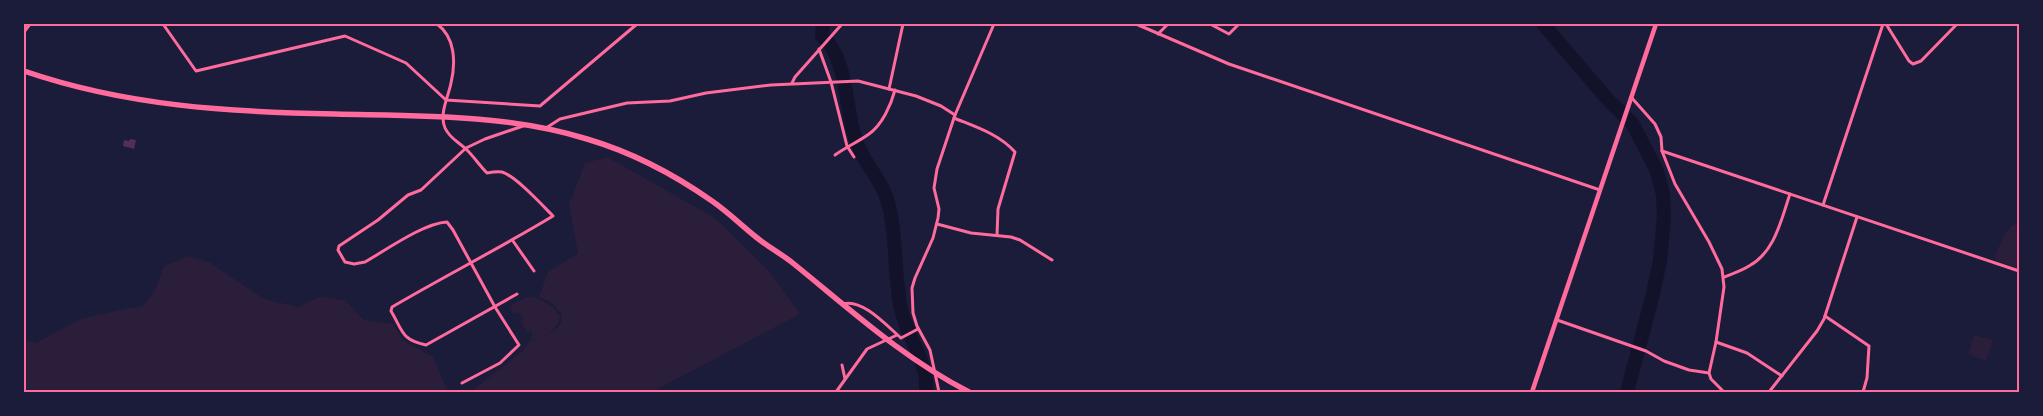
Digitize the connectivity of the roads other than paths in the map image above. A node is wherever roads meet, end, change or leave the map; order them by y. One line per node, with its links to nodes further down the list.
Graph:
1 (30, 24): 15 (street)
2 (163, 24): 24 (street)
3 (437, 24): 24 (street)
4 (637, 24): 24 (street)
5 (842, 24): 17 (street)
6 (903, 24): 21 (street)
7 (994, 24): 26 (street)
8 (1136, 24): 16 (street)
9 (1168, 24): 16 (street)
10 (1210, 24): 11 (street)
11 (1239, 24)
12 (1656, 24): 23 (street)
13 (1884, 24): 14 (street); 36 (street)
14 (1957, 24)
15 (24, 32)
16 (1158, 34): 34 (street)
17 (819, 49): 19 (street); 20 (street)
18 (24, 71): 25 (highway)
19 (832, 82): 20 (street); 21 (street); 29 (street)
20 (792, 83): 28 (street)
21 (889, 88): 22 (street)
22 (895, 90): 26 (street); 29 (street)
23 (1631, 96): 31 (street); 34 (street)
24 (446, 100): 25 (street)
25 (443, 117): 27 (highway); 30 (street)
26 (954, 117): 38 (street); 39 (street)
27 (526, 125): 28 (highway); 30 (street)
28 (545, 128): 47 (highway)
29 (847, 146): 32 (street); 33 (street)
30 (466, 148): 40 (street); 42 (street)
31 (1662, 151): 35 (street); 45 (street)
32 (836, 155)
33 (854, 157)
34 (1600, 190): 50 (street)
35 (1790, 194): 36 (street); 45 (street)
36 (1823, 205): 37 (street)
37 (1857, 217): 44 (street); 49 (street)
38 (937, 224): 39 (street); 51 (street)
39 (997, 235): 41 (street)
40 (513, 240): 42 (street); 43 (street)
41 (1052, 260)
42 (470, 262): 48 (street); 48 (street)
43 (534, 271)
44 (2019, 271)
45 (1724, 277): 53 (street)
46 (516, 294): 48 (street)
47 (841, 304): 52 (street); 61 (highway)
48 (495, 307): 58 (street)
49 (1825, 316): 56 (street); 65 (street)
50 (1557, 320): 55 (street); 62 (street)
51 (918, 329): 52 (street); 60 (street)
52 (897, 334): 57 (street)
53 (1716, 342): 55 (street); 56 (street)
54 (842, 365): 57 (street)
55 (1709, 373): 63 (street)
56 (1782, 376): 64 (street)
57 (845, 380): 59 (street)
58 (462, 382)
59 (836, 392)
60 (939, 392)
61 (969, 392)
62 (1532, 392)
63 (1724, 392)
64 (1770, 392)
65 (1863, 392)

